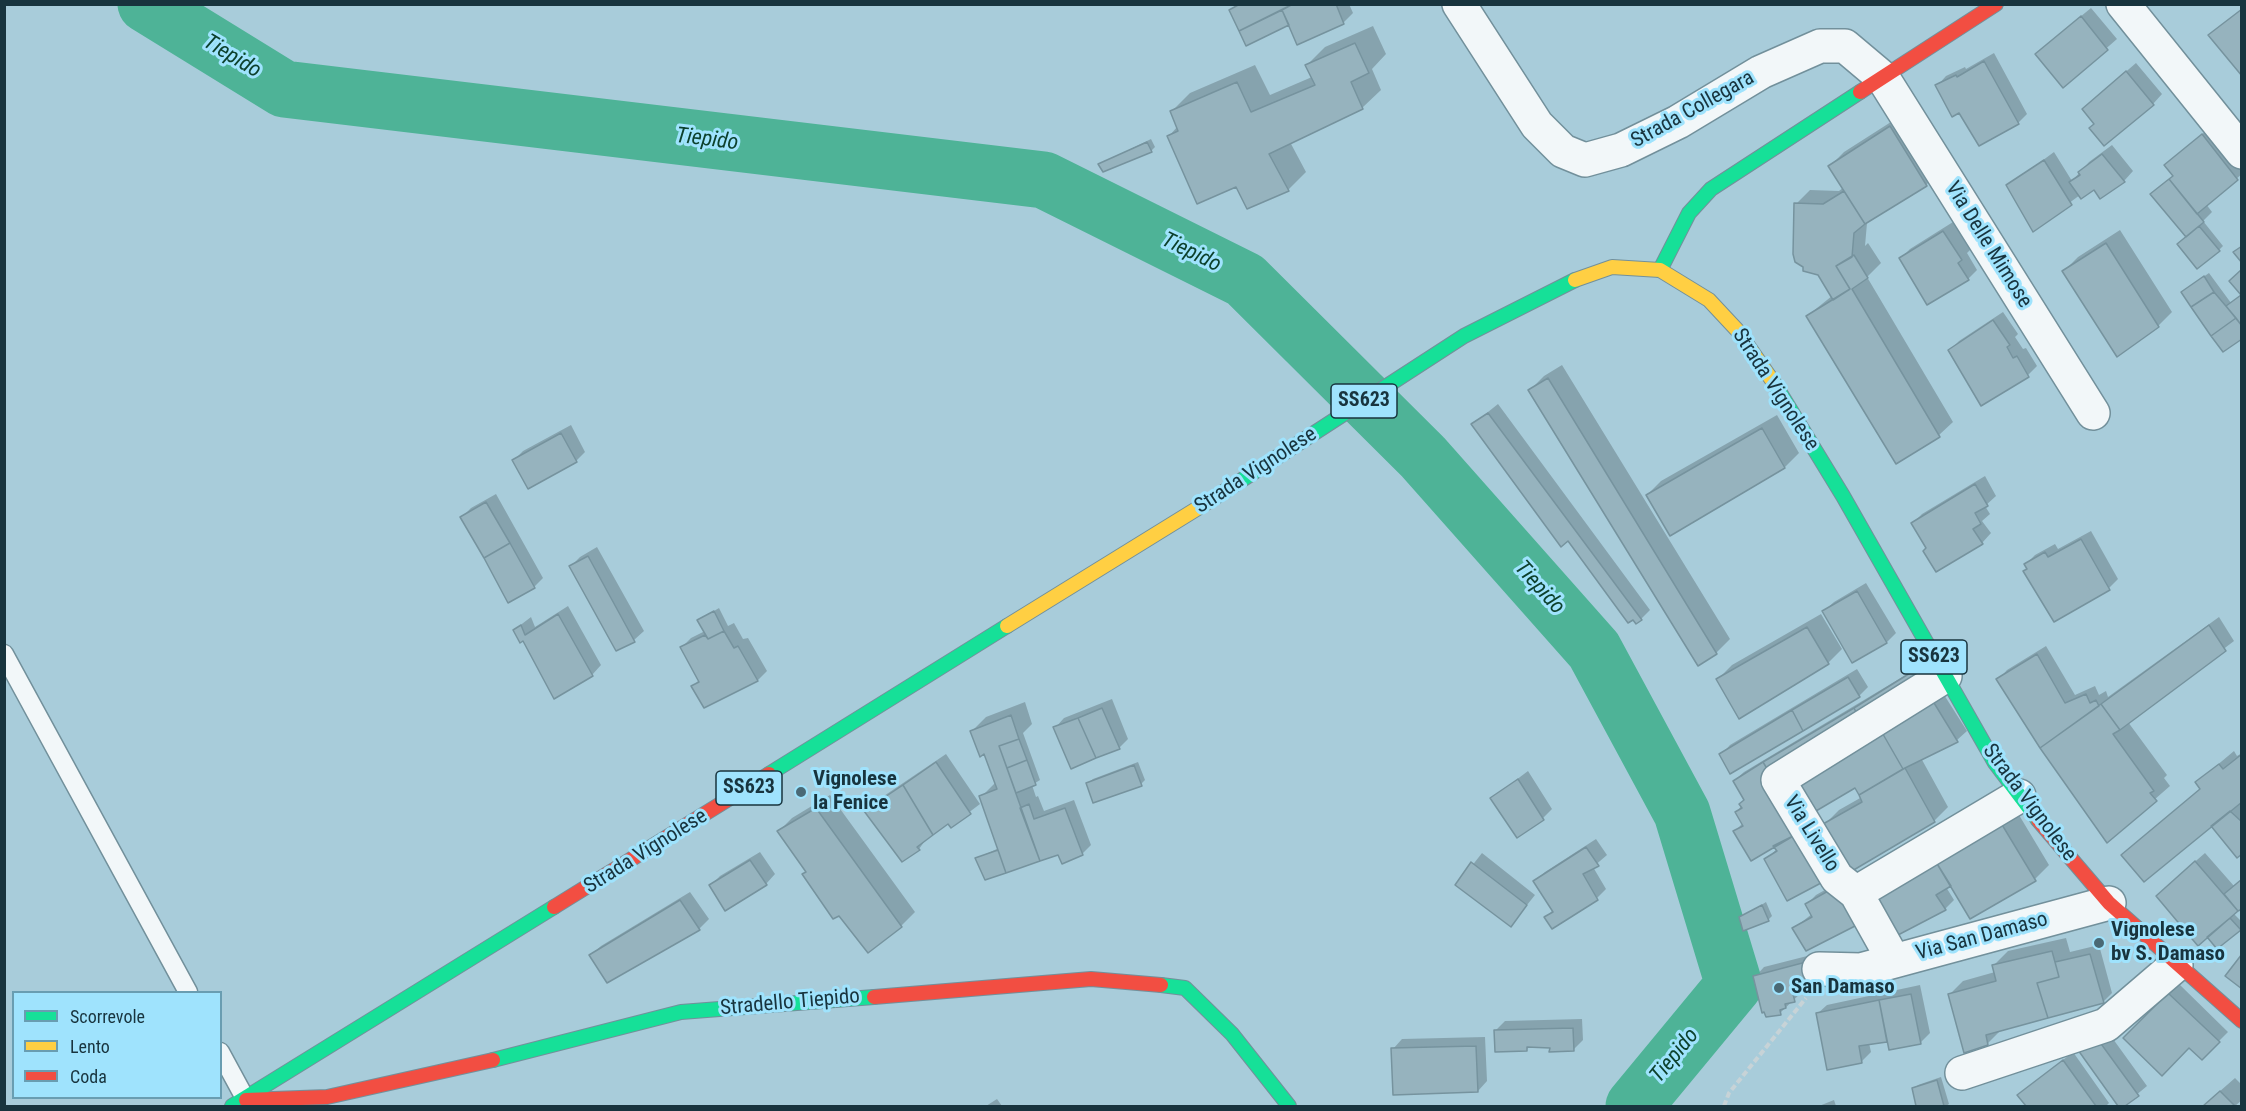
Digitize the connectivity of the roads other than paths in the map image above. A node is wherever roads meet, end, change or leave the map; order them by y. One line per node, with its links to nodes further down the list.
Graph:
1 (1459, 4): 4 (street, Strada Collegara)
2 (1996, 4): 4 (main road)
3 (2123, 4): 5 (street)
4 (1882, 78): 6 (main road); 7 (street, Via Delle Mimose)
5 (2241, 152)
6 (1660, 270): 9 (main road, Strada Vignolese / SS623); 20 (main road, Strada Vignolese / SS623)
7 (2093, 413)
8 (4, 654): 16 (lane)
9 (1945, 676): 10 (main road, Strada Vignolese / SS623); 11 (street, Via Livello)
10 (2019, 796): 11 (street); 12 (main road, Strada Vignolese / SS623)
11 (1856, 893): 13 (street, Via Livello)
12 (2109, 903): 13 (street, Via San Damaso); 14 (main road, Strada Vignolese / SS623)
13 (1894, 961): 15 (street, Via San Damaso)
14 (2176, 965): 17 (main road, Strada Vignolese / SS623); 19 (street)
15 (1815, 982)
16 (187, 991)
17 (2241, 1021)
18 (222, 1057): 20 (lane)
19 (1962, 1073)
20 (239, 1103): 21 (main road, Stradello Tiepido)
21 (1289, 1107)

